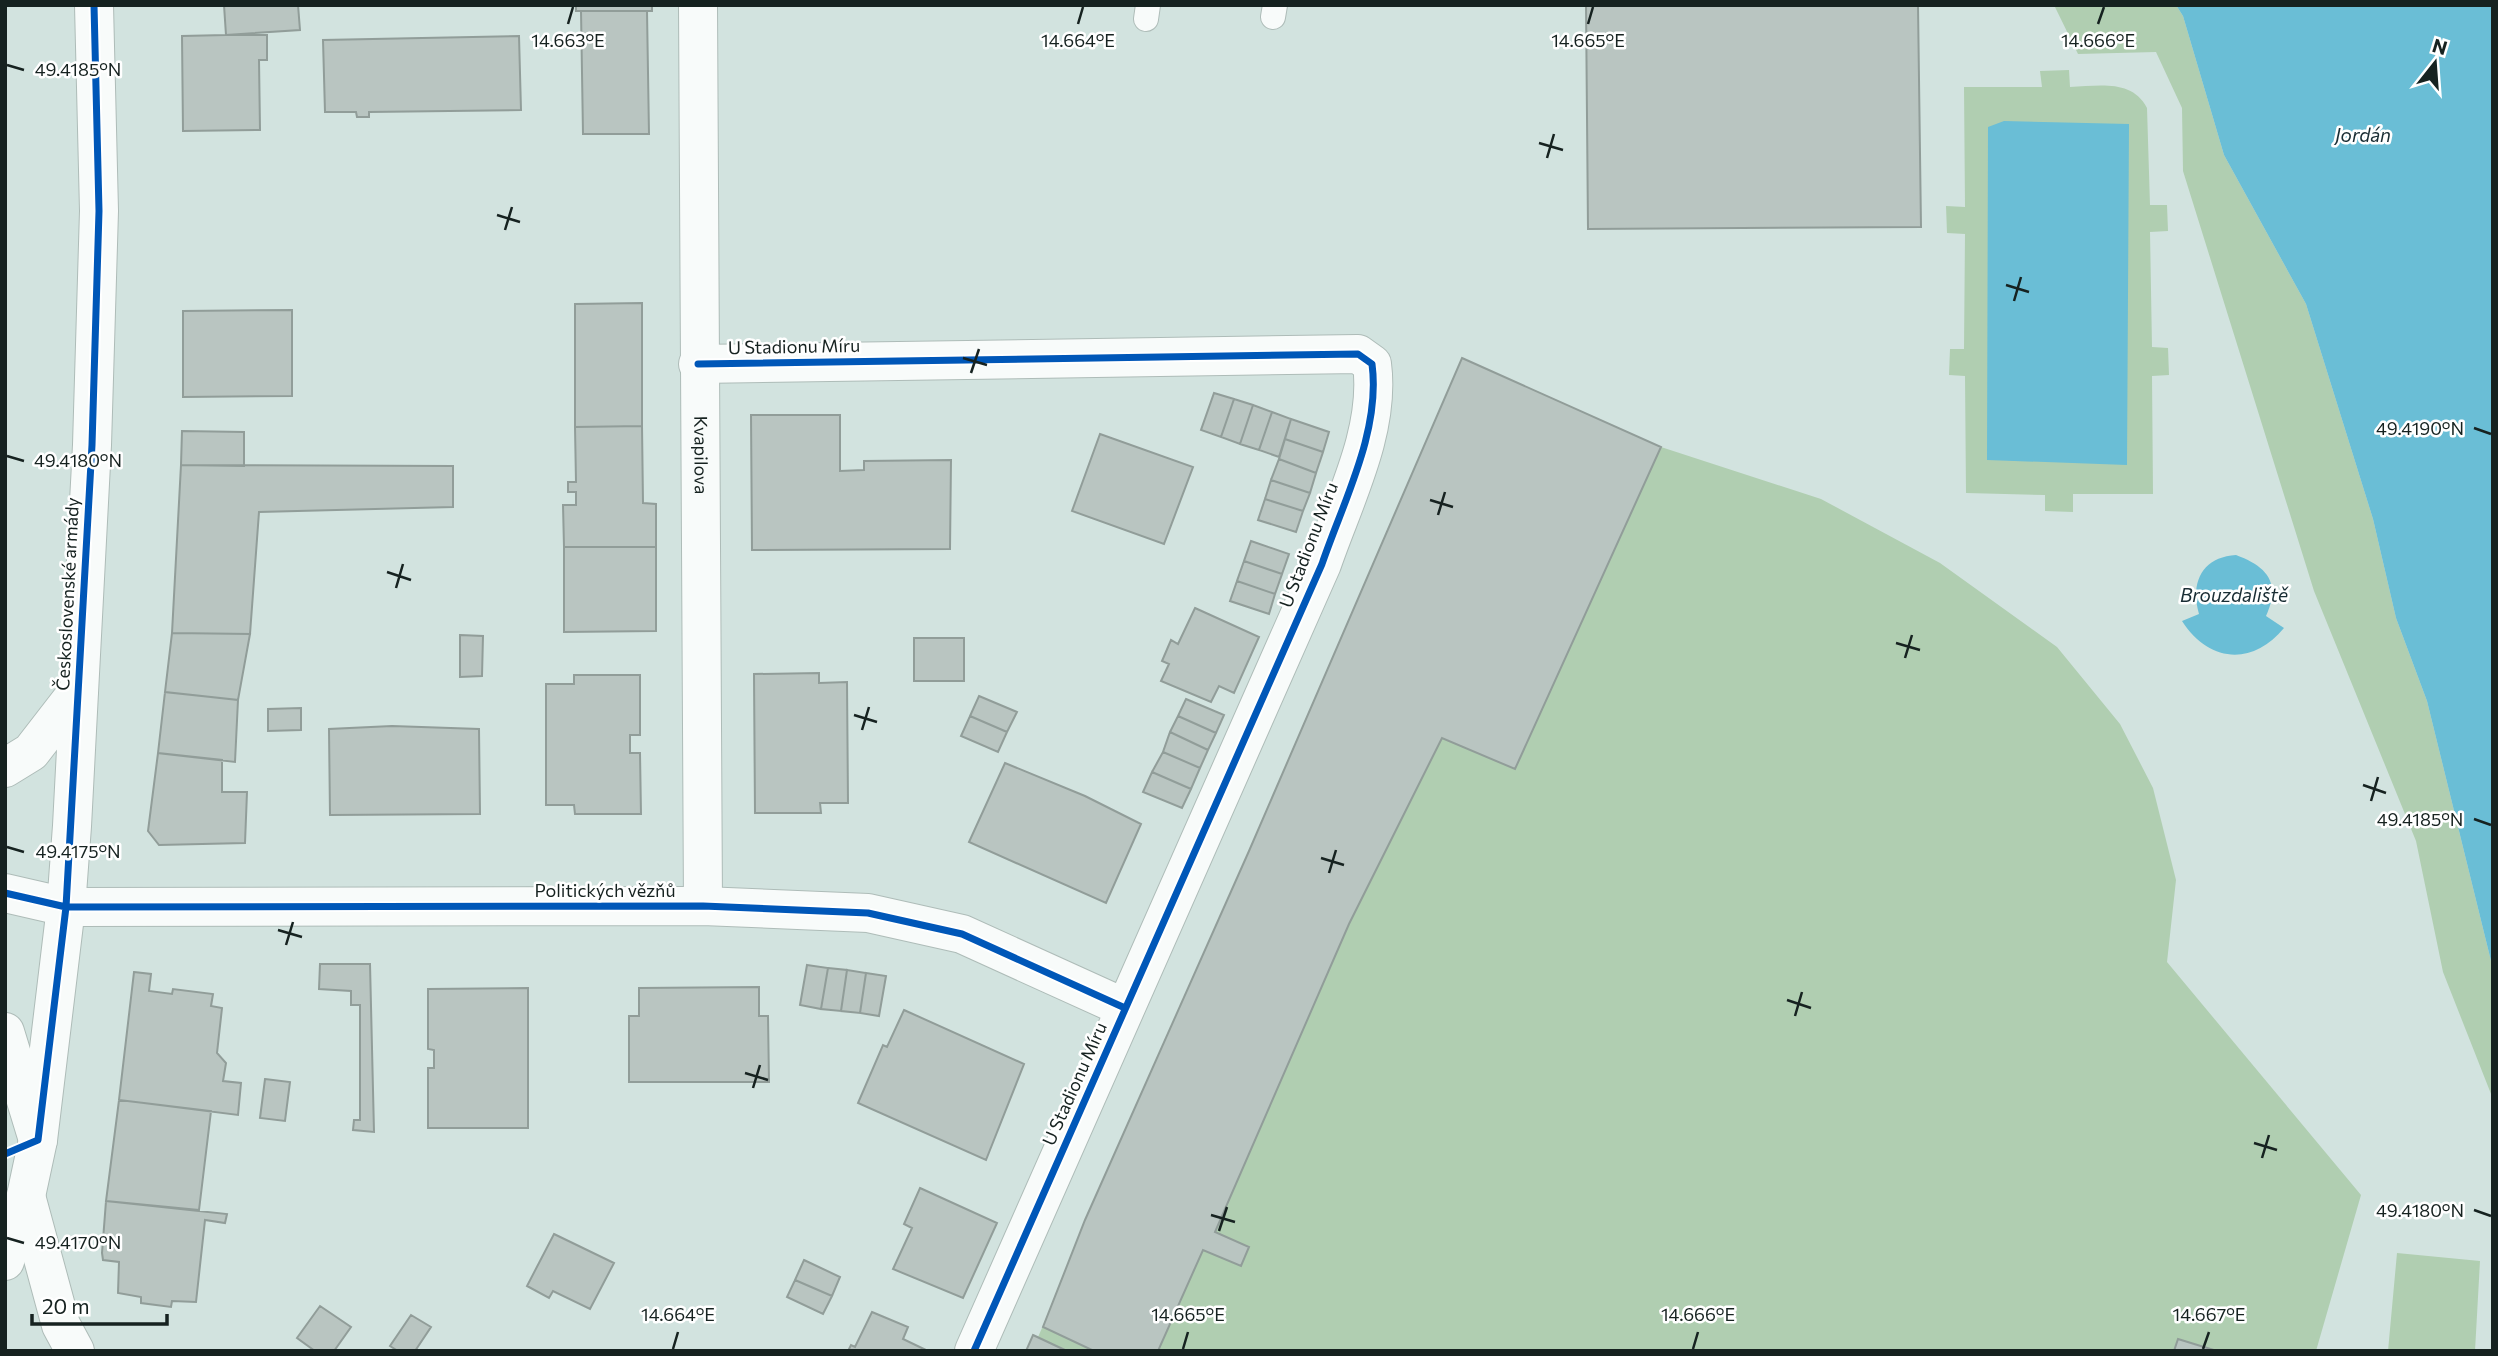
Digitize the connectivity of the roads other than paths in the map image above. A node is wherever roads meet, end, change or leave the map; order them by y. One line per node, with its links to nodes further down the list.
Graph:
1 (94, 5): 4 (street, Československé armády)
2 (698, 5): 3 (street, Kvapilova)
3 (698, 364): 7 (street, Kvapilova); 9 (street, U Stadionu Míru)
4 (79, 690): 5 (street); 8 (street, Československé armády)
5 (5, 768)
6 (5, 893): 8 (street, Politických vězňů)
7 (703, 906): 8 (street, Politických vězňů); 9 (street, Politických vězňů)
8 (66, 907): 11 (street, Československé armády)
9 (1125, 1008): 15 (street, U Stadionu Míru)
10 (5, 1032): 11 (street)
11 (38, 1140): 12 (street, Československé armády)
12 (26, 1196): 13 (street, Československé armády); 14 (street)
13 (5, 1261)
14 (75, 1351)
15 (974, 1351)

